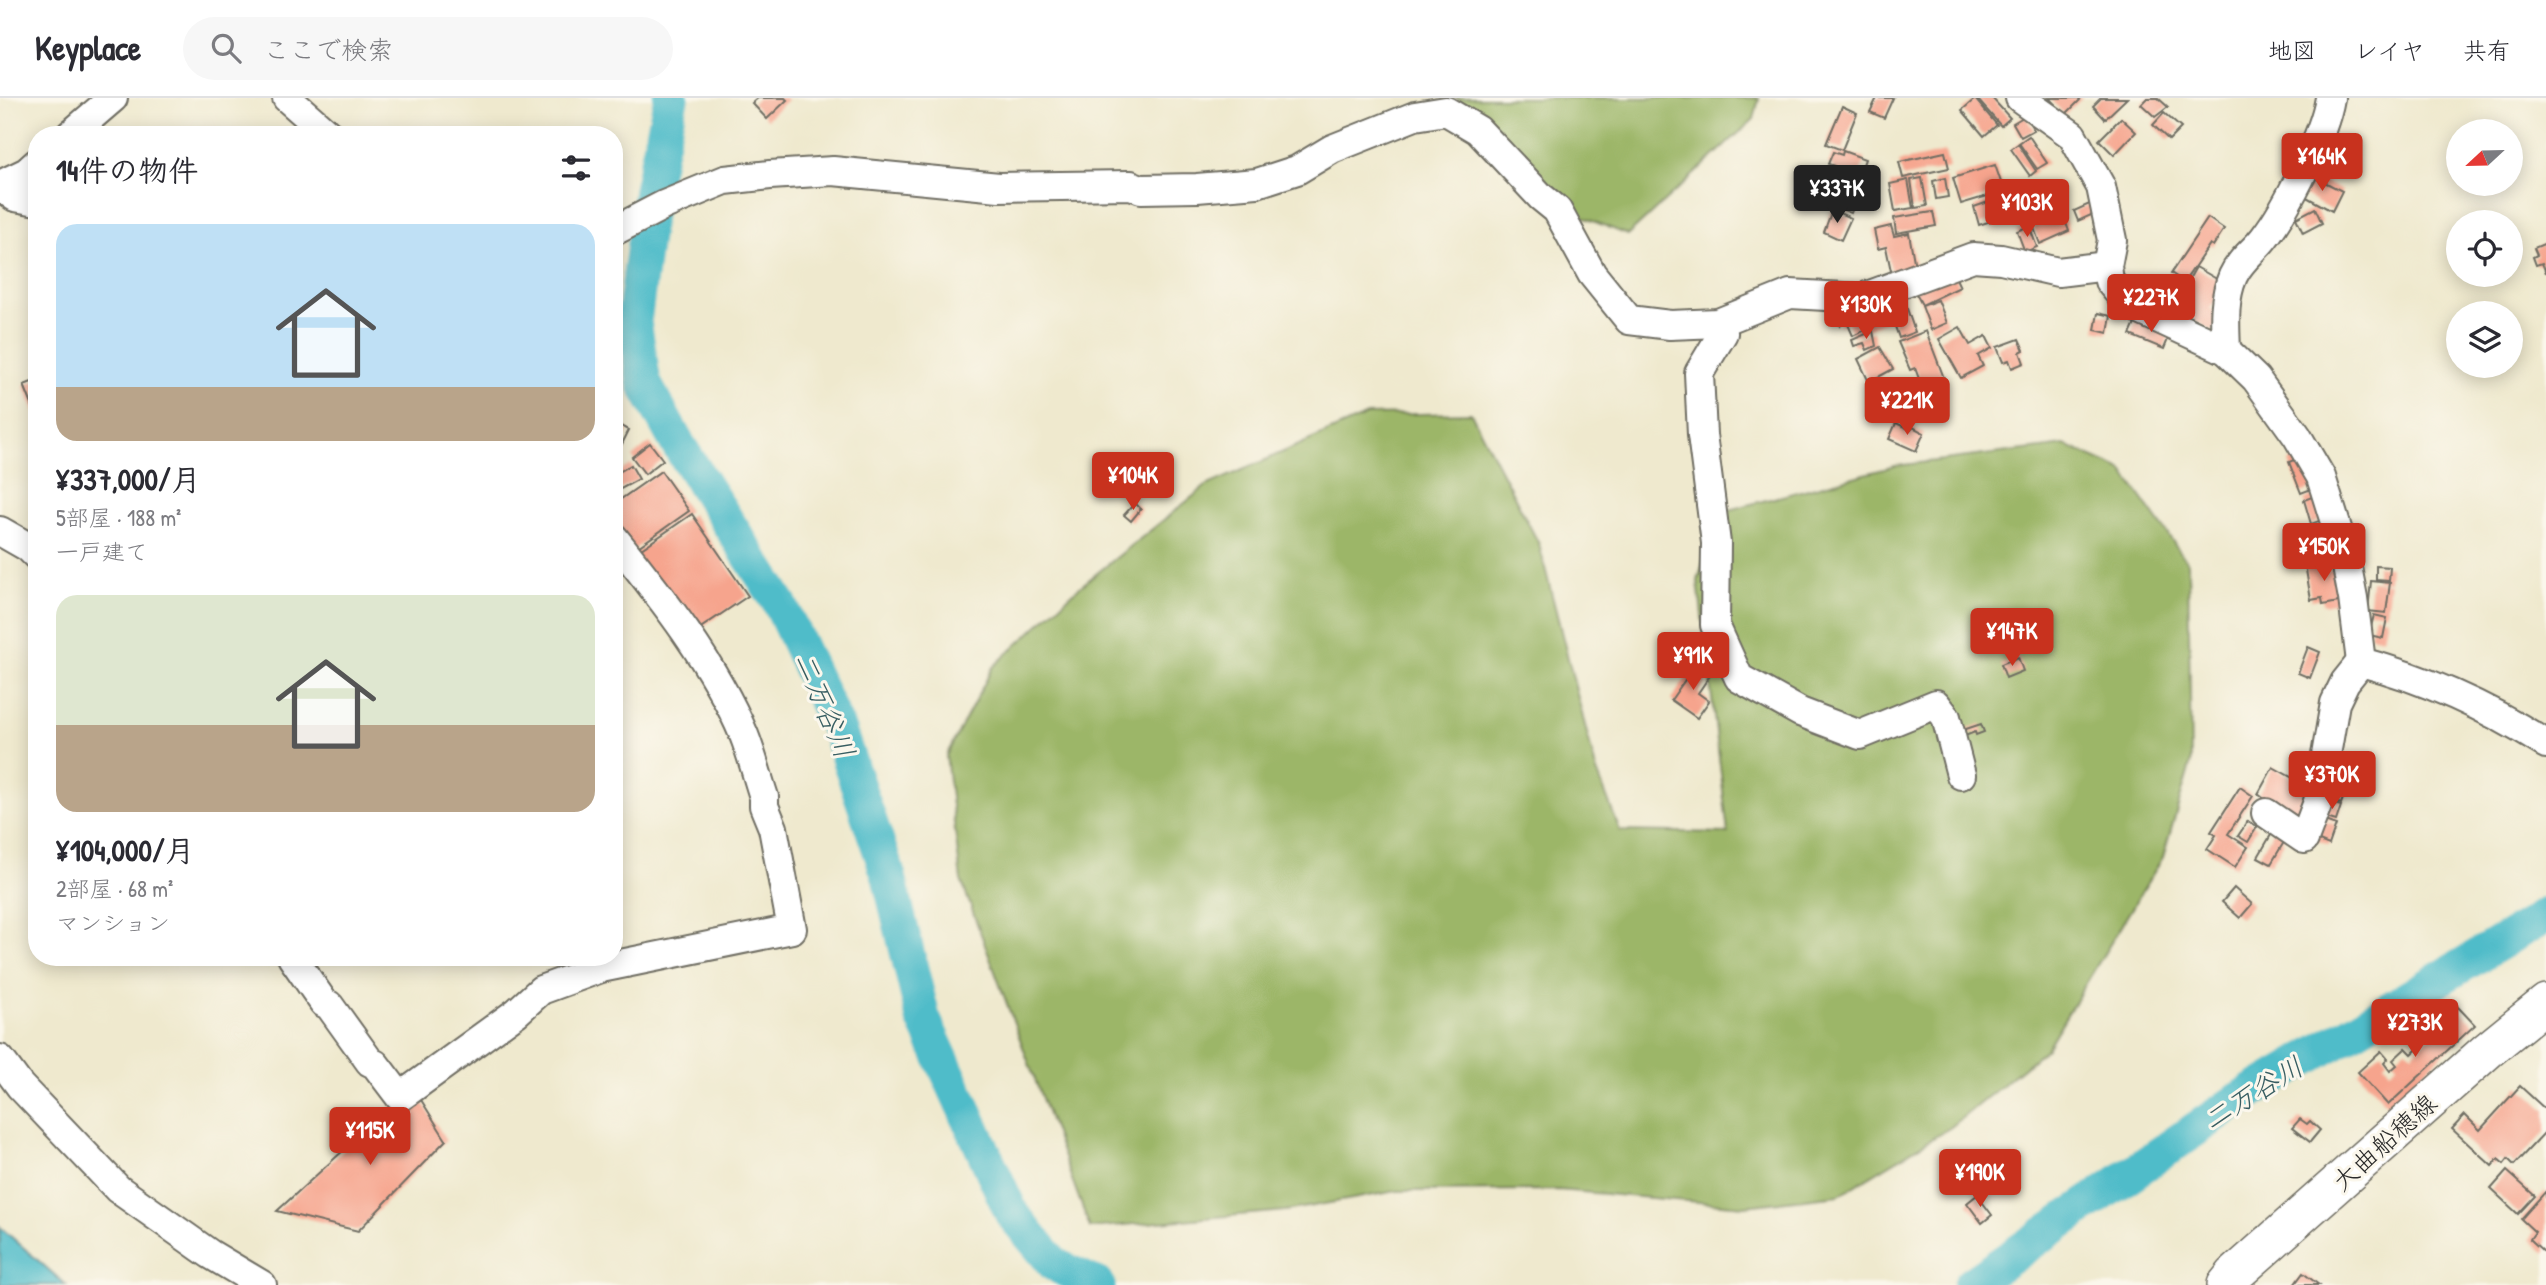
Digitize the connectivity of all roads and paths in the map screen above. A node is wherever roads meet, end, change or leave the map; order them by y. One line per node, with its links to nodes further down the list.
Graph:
1 (113, 98): 5 (street)
2 (287, 98): 6 (street)
3 (2020, 98): 11 (street)
4 (2330, 98): 13 (street)
5 (80, 126)
6 (319, 126)
7 (28, 171): 8 (street)
8 (0, 186): 9 (street)
9 (28, 199)
10 (623, 226): 12 (street)
11 (2107, 266): 12 (street); 13 (street)
12 (1718, 323): 19 (street)
13 (2226, 350): 17 (street)
14 (0, 531): 15 (street)
15 (28, 547)
16 (623, 550): 21 (street)
17 (2361, 662): 18 (street); 20 (street)
18 (2546, 744)
19 (1961, 775)
20 (2266, 813)
21 (623, 964)
22 (298, 966): 23 (street)
23 (611, 966)
24 (2546, 1003): 27 (main road, 大曲船穂線)
25 (0, 1059): 26 (street)
26 (262, 1285)
27 (2225, 1285)

